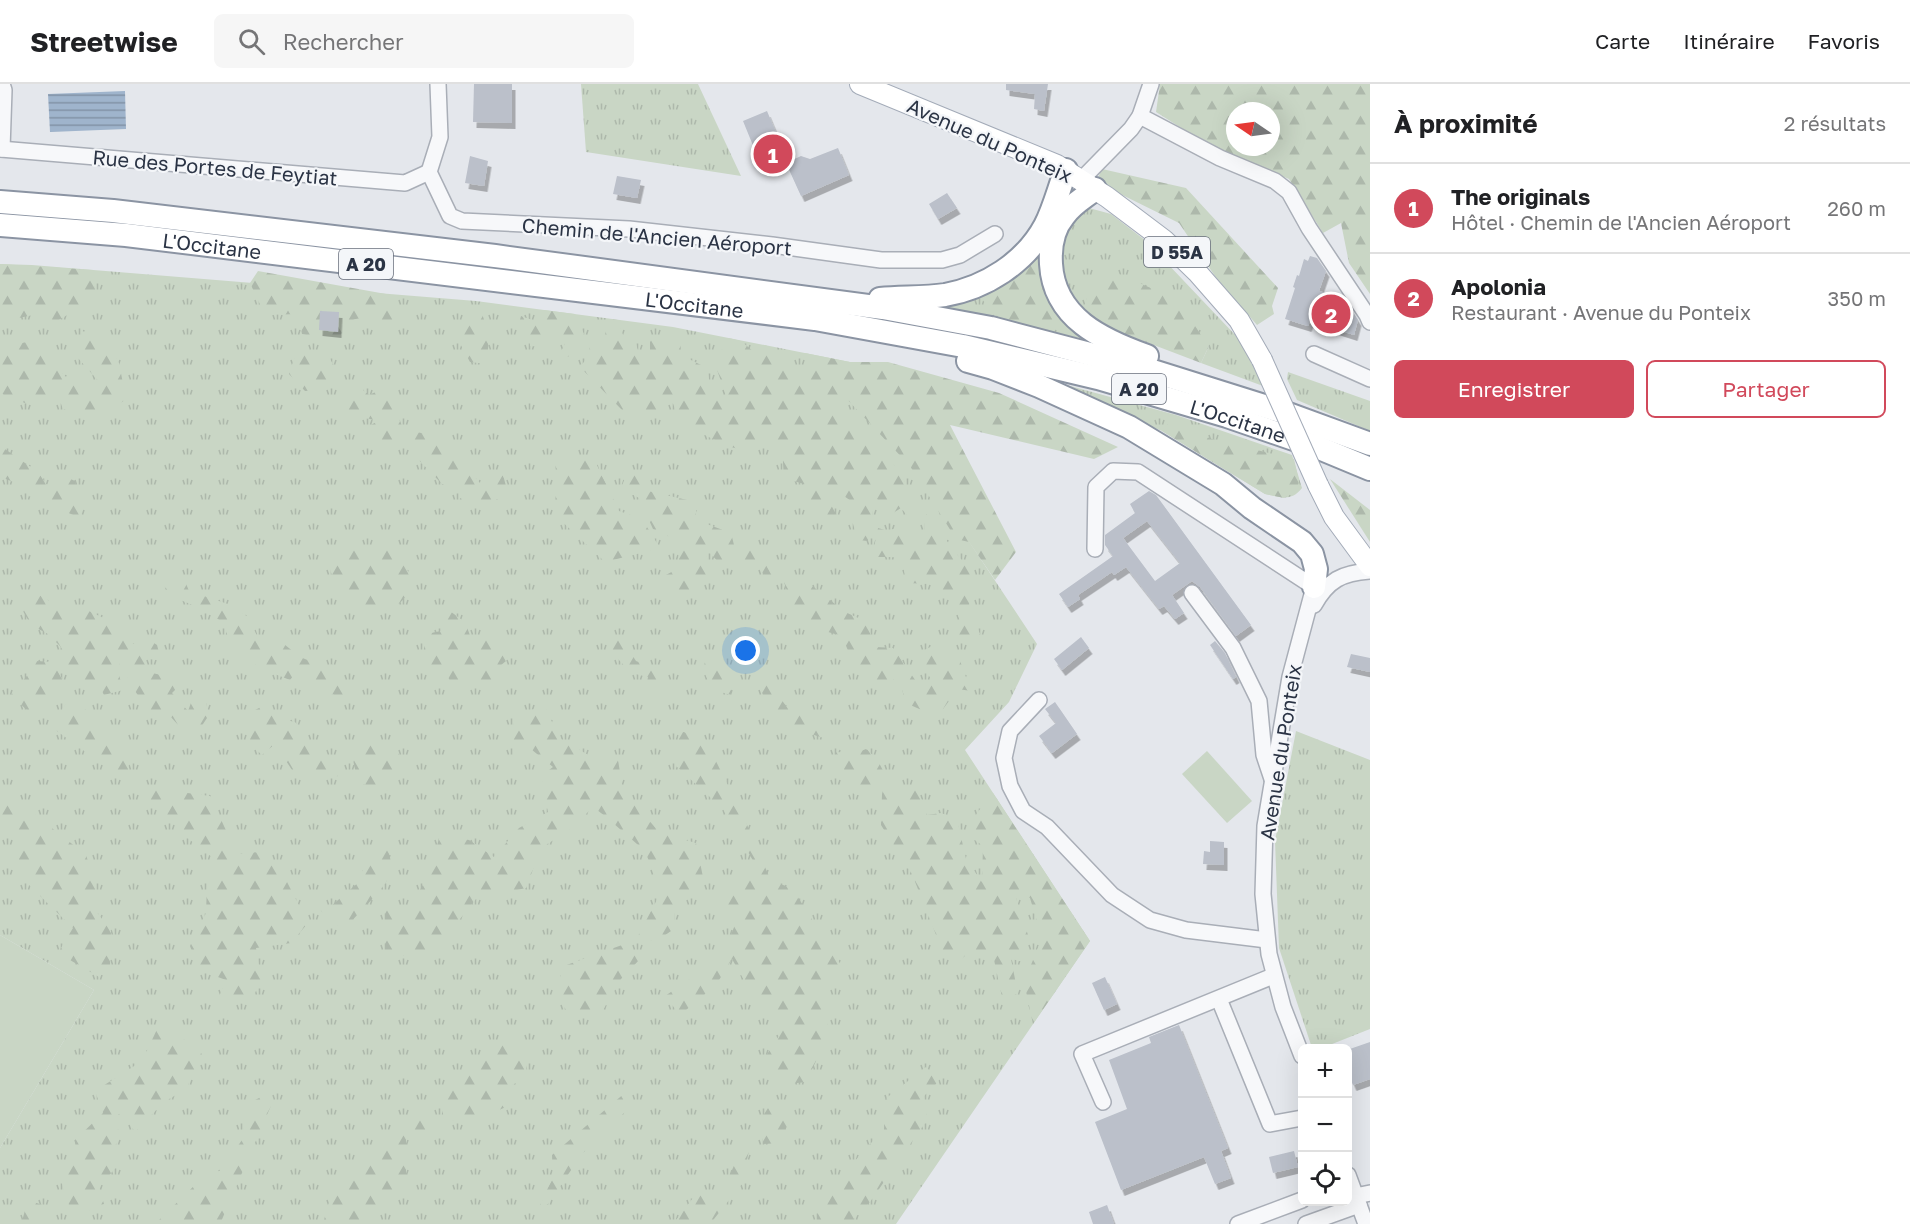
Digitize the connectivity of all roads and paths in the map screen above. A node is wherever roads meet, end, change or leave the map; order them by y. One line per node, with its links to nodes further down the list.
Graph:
1 (2, 84): 6 (street)
2 (438, 84): 7 (street)
3 (860, 84): 8 (main road, Avenue du Ponteix / D 55A)
4 (1151, 84): 5 (street)
5 (1140, 116): 8 (street); 13 (street)
6 (1, 149): 7 (street, Rue des Portes de Feytiat)
7 (429, 172): 11 (street, Chemin de l'Ancien Aéroport)
8 (1081, 180): 12 (highway); 17 (highway); 21 (main road, Avenue du Ponteix / D 55A, bridge)
9 (0, 202): 12 (highway, L'Occitane / A 20)
10 (0, 225): 14 (highway, L'Occitane / A 20)
11 (995, 234)
12 (845, 301): 17 (highway, L'Occitane / A 20)
13 (1370, 322)
14 (900, 335): 19 (highway, L'Occitane / A 20); 23 (highway)
15 (1314, 354): 16 (street)
16 (1370, 379)
17 (1204, 386): 18 (highway, L'Occitane / A 20)
18 (1370, 444)
19 (1370, 468)
20 (1095, 549): 23 (street)
21 (1370, 566)
22 (1370, 571): 25 (street)
23 (1314, 587): 25 (street, Avenue du Ponteix)
24 (1192, 593): 27 (street)
25 (1303, 626): 27 (street, Avenue du Ponteix)
26 (1039, 700): 28 (street)
27 (1273, 780): 28 (street, Avenue du Ponteix)
28 (1267, 940): 29 (street, Avenue du Ponteix)
29 (1273, 976): 30 (street); 31 (street, Avenue du Ponteix)
30 (1219, 999): 32 (street); 33 (street)
31 (1298, 1045)
32 (1103, 1102)
33 (1298, 1119)
34 (1355, 1189): 37 (street); 38 (street)
35 (1298, 1202): 36 (street)
36 (1238, 1224)
37 (1306, 1224)
38 (1366, 1224)

